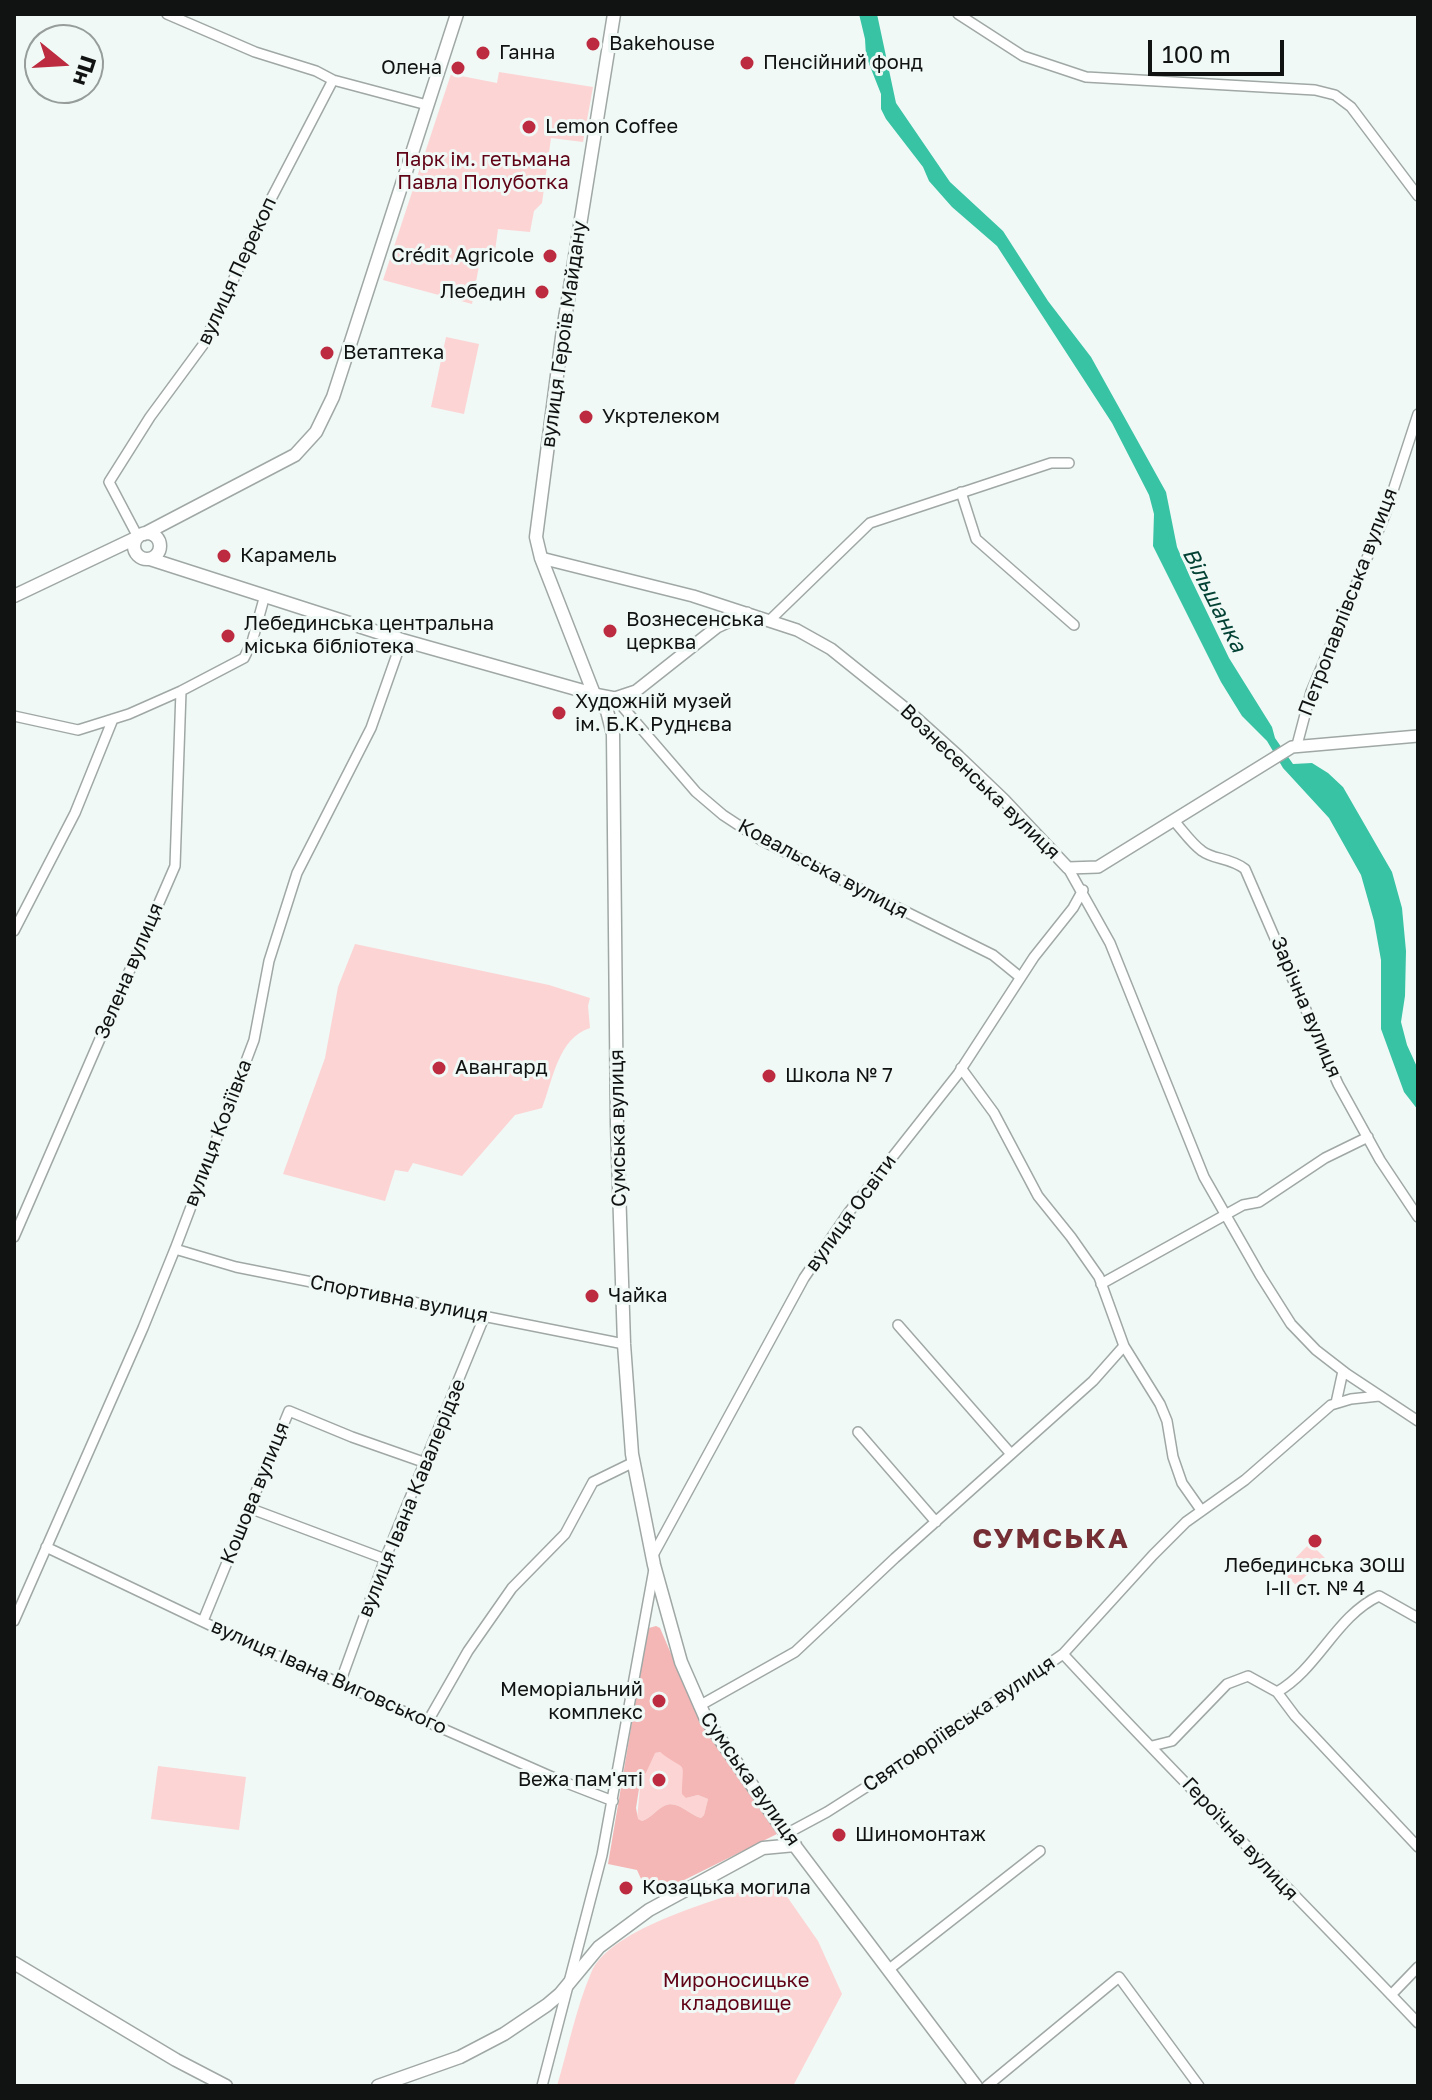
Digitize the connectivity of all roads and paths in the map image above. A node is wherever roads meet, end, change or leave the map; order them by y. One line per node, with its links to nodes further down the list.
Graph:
1 (167, 14): 5 (street)
2 (457, 14): 6 (main road)
3 (614, 14): 16 (main road, вулиця Героїв Майдану)
4 (958, 14): 7 (street)
5 (333, 80): 6 (street); 12 (street, вулиця Перекоп)
6 (427, 105): 11 (main road)
7 (1418, 196)
8 (1418, 414): 30 (street, Петропавлівська вулиця)
9 (1069, 463): 10 (street)
10 (961, 492): 21 (street); 22 (street)
11 (166, 521): 12 (main road); 13 (main road)
12 (141, 535): 13 (main road); 14 (main road); 15 (main road)
13 (160, 545): 15 (main road); 17 (main road)
14 (112, 549): 15 (main road); 19 (main road)
15 (144, 558): 17 (main road)
16 (541, 558): 20 (street, Вознесенська вулиця); 25 (main road, вулиця Героїв Майдану)
17 (172, 566): 18 (main road)
18 (265, 595): 23 (main road); 24 (street)
19 (14, 596)
20 (747, 613): 21 (street, Вознесенська вулиця); 26 (street)
21 (770, 620): 32 (street, Вознесенська вулиця)
22 (1074, 625)
23 (402, 640): 25 (main road); 41 (street, вулиця Козіївка)
24 (181, 691): 28 (street); 40 (street, Зелена вулиця)
25 (594, 694): 26 (street); 45 (main road, Сумська вулиця)
26 (615, 698): 35 (street, Ковальська вулиця)
27 (14, 716): 28 (street)
28 (113, 719): 34 (street)
29 (1418, 736): 30 (street)
30 (1294, 746): 31 (street)
31 (1175, 822): 32 (street); 37 (street, Зарічна вулиця)
32 (1068, 868): 33 (street, Вознесенська вулиця)
33 (1083, 890): 35 (street, вулиця Освіти); 38 (street, Вознесенська вулиця)
34 (14, 931)
35 (1020, 977): 36 (street, вулиця Освіти)
36 (961, 1068): 42 (street); 60 (street, вулиця Освіти)
37 (1368, 1137): 38 (street); 39 (street, Зарічна вулиця)
38 (1225, 1215): 42 (street); 47 (street, Вознесенська вулиця)
39 (1418, 1217)
40 (14, 1237)
41 (175, 1249): 43 (street, Спортивна вулиця); 58 (street, вулиця Козіївка)
42 (1101, 1284): 46 (street)
43 (485, 1315): 45 (street, Спортивна вулиця); 54 (street, вулиця Івана Кавалерідзе)
44 (898, 1325): 52 (street)
45 (624, 1344): 53 (main road, Сумська вулиця)
46 (1124, 1346): 52 (street); 56 (street)
47 (1343, 1371): 48 (street, Вознесенська вулиця); 49 (street)
48 (1379, 1396): 49 (street, Святоюріївська вулиця); 50 (street, Вознесенська вулиця)
49 (1336, 1403): 56 (street, Святоюріївська вулиця)
50 (1418, 1421)
51 (858, 1432): 57 (street)
52 (1011, 1454): 57 (street)
53 (634, 1462): 60 (main road, Сумська вулиця); 68 (street)
54 (426, 1463): 55 (street, Кошова вулиця); 59 (street, вулиця Івана Кавалерідзе)
55 (249, 1508): 59 (street); 63 (street, Кошова вулиця)
56 (1201, 1510): 64 (street, Святоюріївська вулиця)
57 (936, 1522): 67 (street)
58 (46, 1547): 62 (street, вулиця Козіївка); 63 (street, вулиця Івана Виговського)
59 (385, 1559): 65 (street, вулиця Івана Кавалерідзе)
60 (653, 1561): 67 (main road, Сумська вулиця); 70 (street, Сумська вулиця)
61 (1418, 1618): 66 (street)
62 (14, 1621)
63 (203, 1621): 65 (street, вулиця Івана Виговського)
64 (1063, 1654): 69 (street, Героїчна вулиця); 71 (street, Святоюріївська вулиця)
65 (340, 1683): 68 (street, вулиця Івана Виговського)
66 (1277, 1692): 69 (street); 73 (street)
67 (699, 1706): 71 (main road, Сумська вулиця)
68 (428, 1721): 70 (street, вулиця Івана Виговського)
69 (1152, 1746): 79 (street, Героїчна вулиця)
70 (613, 1801): 78 (street, Сумська вулиця)
71 (786, 1834): 72 (main road, Сумська вулиця)
72 (795, 1845): 77 (main road, Сумська вулиця); 78 (main road)
73 (1418, 1847)
74 (1040, 1851): 77 (street)
75 (14, 1963): 81 (main road)
76 (1418, 1967): 79 (street)
77 (888, 1970): 84 (main road, Сумська вулиця)
78 (570, 1981): 82 (main road); 83 (street, Сумська вулиця)
79 (1391, 1995): 80 (street, Героїчна вулиця)
80 (1418, 2023)
81 (226, 2086)
82 (378, 2086)
83 (542, 2086)
84 (976, 2086)
85 (987, 2086): 86 (street)
86 (1199, 2086)

